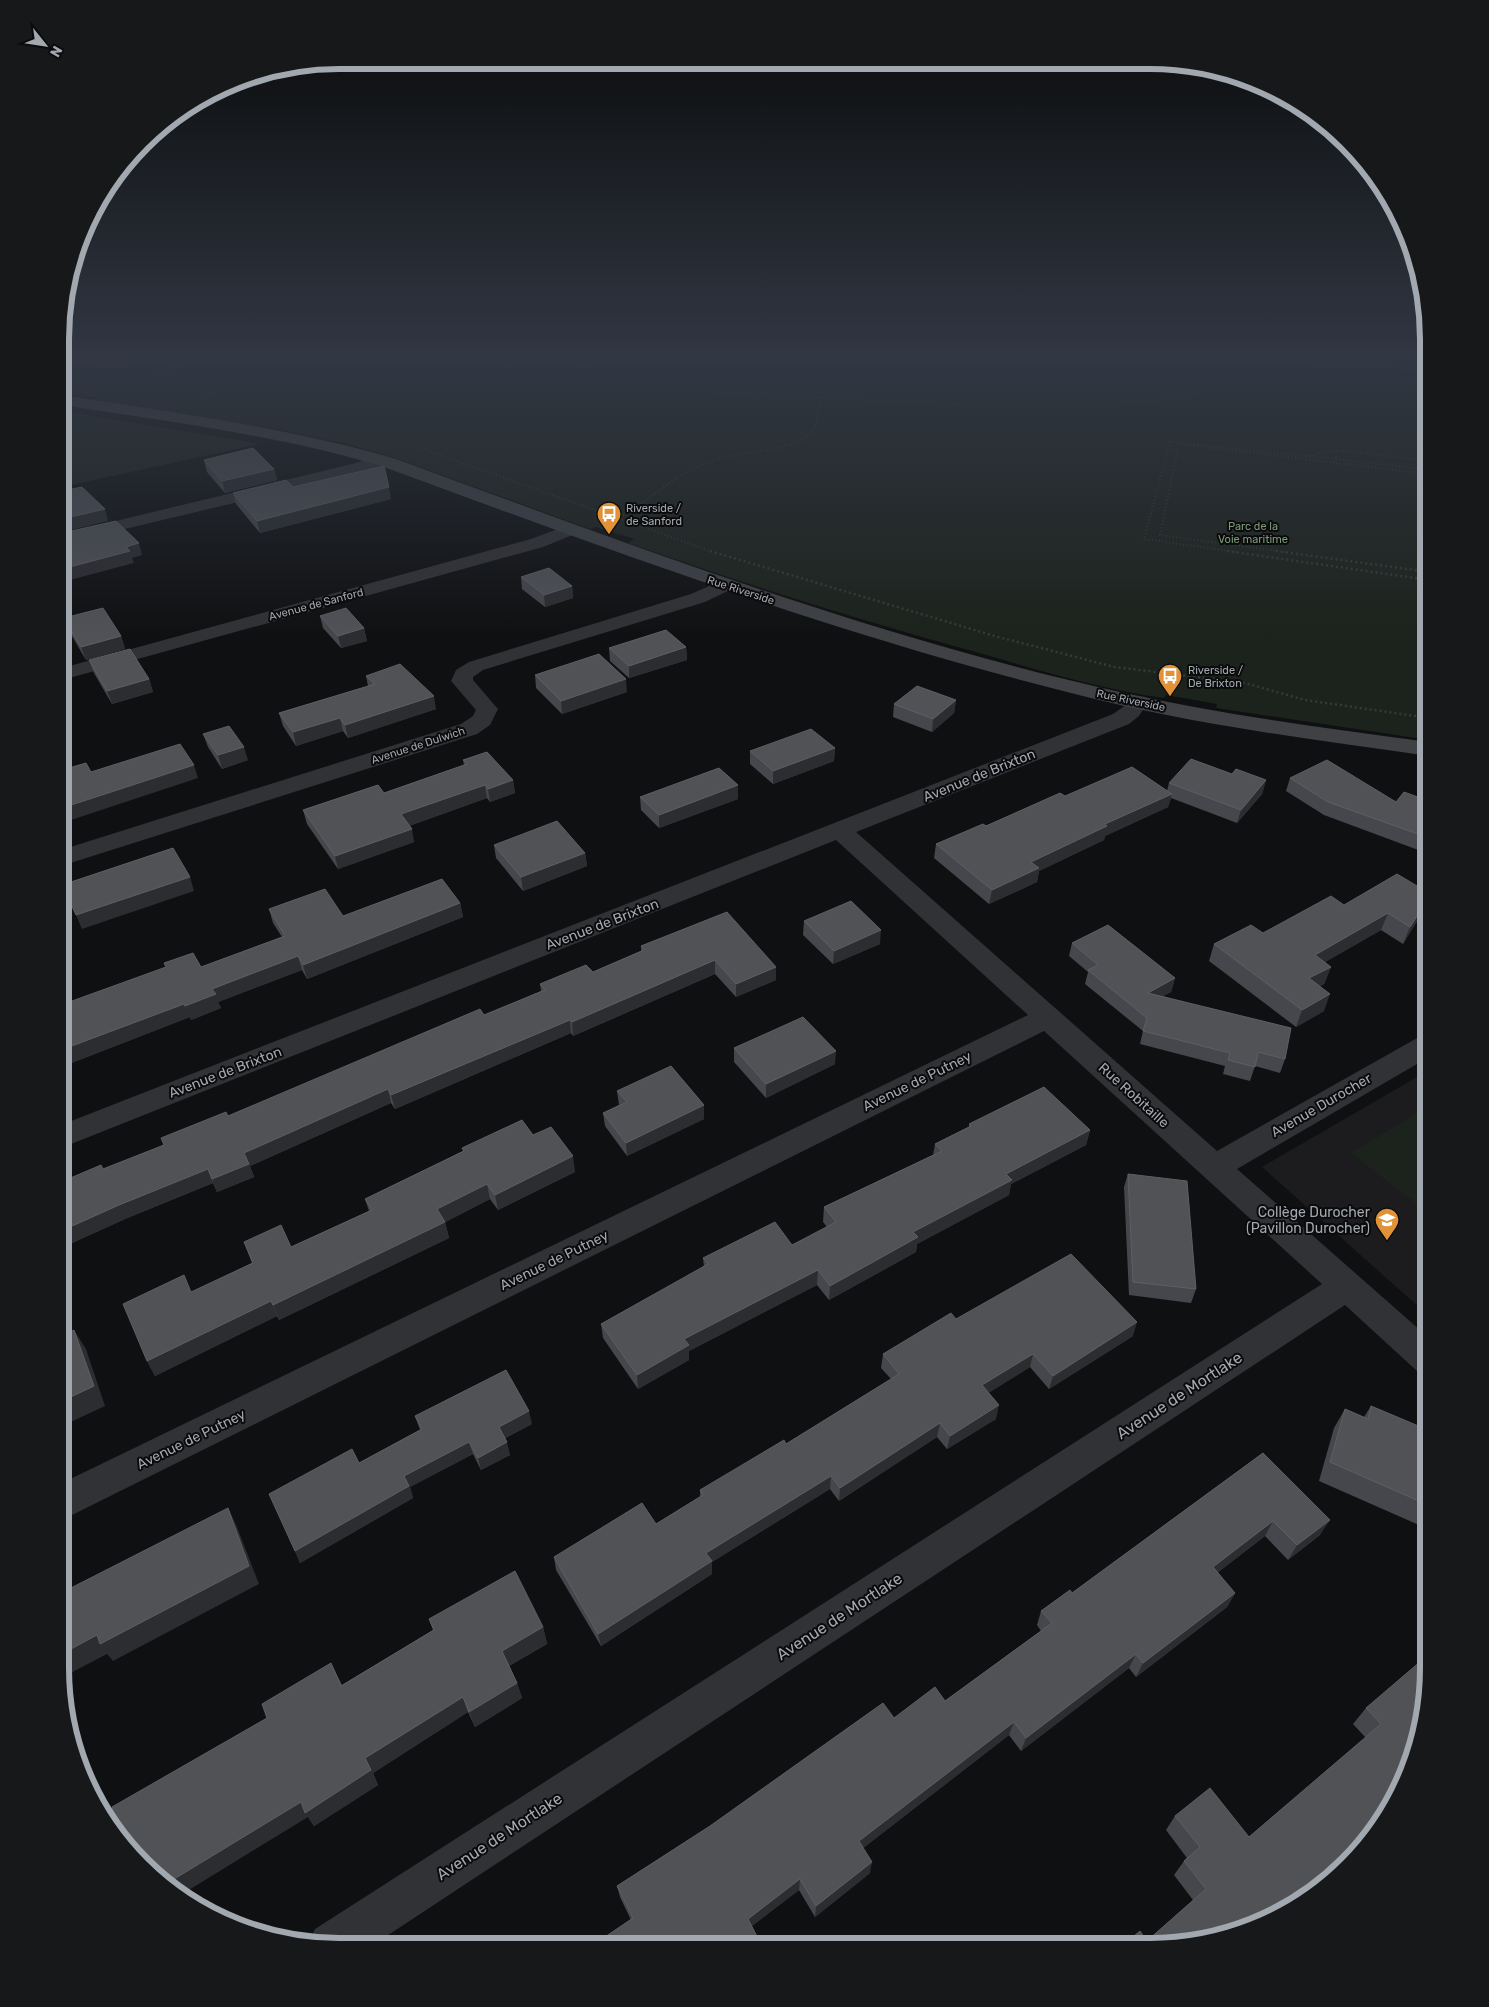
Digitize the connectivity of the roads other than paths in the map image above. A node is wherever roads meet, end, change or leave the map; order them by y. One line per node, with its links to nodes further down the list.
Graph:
1 (344, 451): 2 (street, Rue Riverside)
2 (380, 460): 3 (street, Rue Riverside); 4 (street)
3 (569, 530): 5 (street, Rue Riverside); 6 (street, Avenue de Sanford)
4 (69, 537)
5 (725, 585): 7 (street, Rue Riverside); 10 (street, Avenue de Dulwich)
6 (69, 672)
7 (1136, 702): 8 (street, Rue Riverside); 9 (street, Avenue de Brixton)
8 (1420, 748)
9 (840, 831): 11 (street, Rue Robitaille); 13 (street, Avenue de Brixton)
10 (69, 856)
11 (1048, 1018): 14 (street, Rue Robitaille); 17 (street, Avenue de Putney)
12 (1420, 1049): 14 (street, Avenue Durocher)
13 (69, 1134)
14 (1214, 1167): 15 (street, Rue Robitaille)
15 (1347, 1286): 16 (street, Rue Robitaille); 18 (street, Avenue de Mortlake)
16 (1420, 1353)
17 (69, 1499)
18 (342, 1938)

